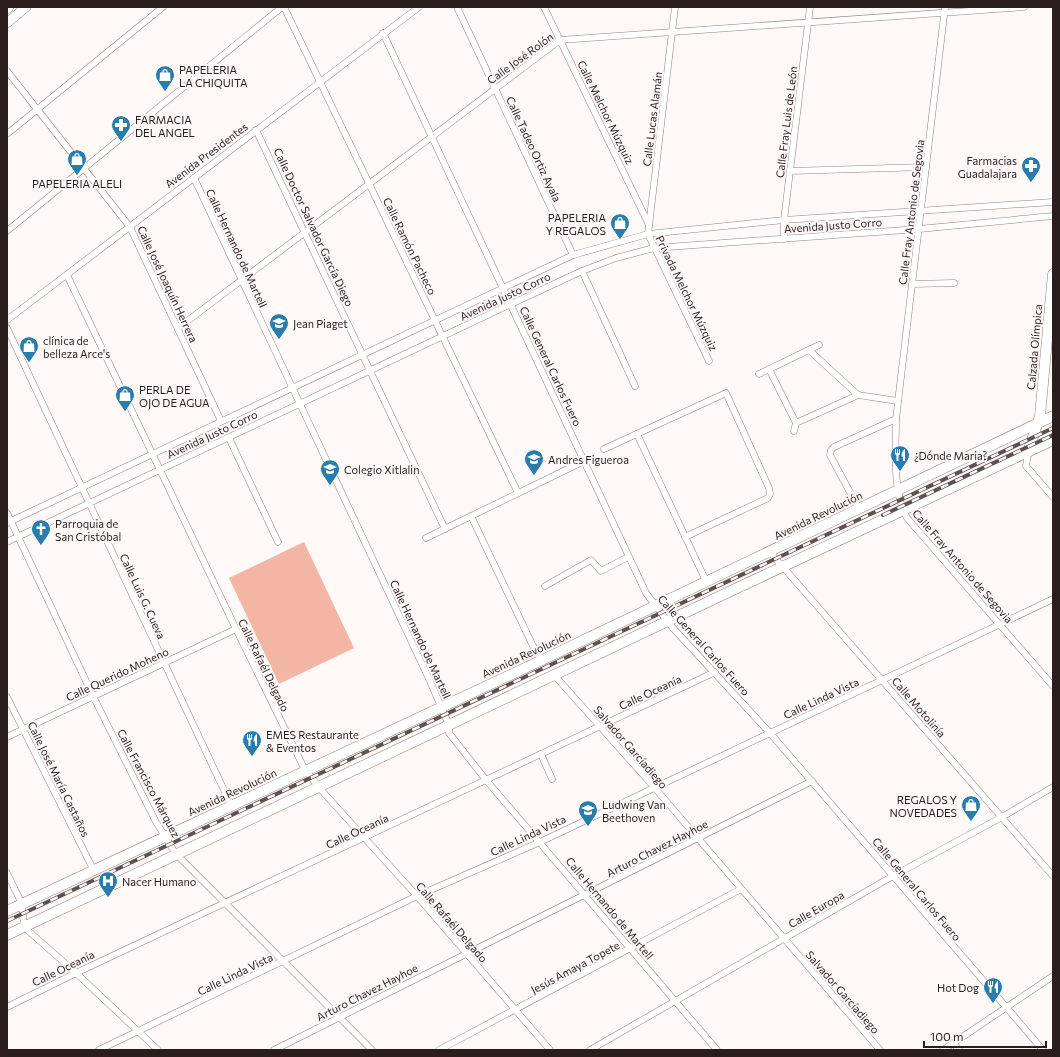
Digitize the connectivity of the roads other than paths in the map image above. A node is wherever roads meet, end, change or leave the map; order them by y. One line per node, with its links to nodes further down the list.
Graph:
1 (26, 7): 11 (main road)
2 (163, 7): 19 (street)
3 (283, 7): 17 (street, Calle Ramón Pacheco); 24 (street)
4 (419, 7): 13 (street, Avenida Presidentes)
5 (457, 7): 18 (street, Calle Tadeo Ortiz Ayala)
6 (544, 7): 15 (street, Calle Melchor Múzquiz)
7 (675, 7): 14 (street, Calle Lucas Alamán)
8 (810, 7): 12 (street, Calle Fray Luis de León)
9 (1024, 7): 10 (street, Calle José Rolón)
10 (945, 10): 12 (street, Calle José Rolón); 23 (street, Calle Fray Antonio de Segovia)
11 (7, 23)
12 (808, 23): 14 (street, Calle José Rolón); 25 (street, Calle Fray Luis de León)
13 (383, 33): 17 (street, Avenida Presidentes); 22 (street, Calle General Carlos Fuero)
14 (672, 33): 15 (street, Calle José Rolón); 32 (street, Calle Lucas Alamán)
15 (560, 40): 18 (street, Calle José Rolón); 32 (street, Calle Melchor Múzquiz)
16 (7, 71): 19 (street, Calle José Joaquín Herrera)
17 (318, 82): 20 (street, Avenida Presidentes); 27 (street, Calle Ramón Pacheco)
18 (494, 89): 22 (street, Calle José Rolón); 40 (street, Calle Tadeo Ortiz Ayala)
19 (37, 109): 21 (street); 24 (street, Calle José Joaquín Herrera)
20 (256, 130): 26 (street, Avenida Presidentes); 36 (street, Calle Doctor Salvador García Diego)
21 (7, 134)
22 (432, 137): 27 (street, Calle José Rolón); 47 (street, Calle General Carlos Fuero)
23 (926, 167): 25 (street); 29 (street, Calle Fray Antonio de Segovia)
24 (84, 168): 33 (street, Calle José Joaquín Herrera); 35 (street)
25 (790, 171): 31 (street, Calle Fray Luis de León)
26 (194, 178): 33 (street, Avenida Presidentes); 44 (street, Calle Hernando de Martell)
27 (369, 185): 36 (street, Calle José Rolón); 50 (street, Calle Ramón Pacheco)
28 (1053, 202): 29 (street, Avenida Justo Corro)
29 (921, 212): 31 (street, Avenida Justo Corro); 34 (street, Calle Fray Antonio de Segovia)
30 (1053, 216): 34 (street, Avenida Justo Corro)
31 (784, 220): 37 (street, Avenida Justo Corro); 38 (street, Calle Fray Luis de León)
32 (649, 225): 37 (street, Calle Lucas Alamán)
33 (130, 227): 43 (street, Avenida Presidentes); 52 (street, Calle José Joaquín Herrera)
34 (919, 229): 38 (street, Avenida Justo Corro); 45 (street, Calle Fray Antonio de Segovia)
35 (7, 231)
36 (305, 233): 44 (street, Calle José Rolón); 56 (street, Calle Doctor Salvador García Diego)
37 (648, 234): 39 (street, Privada Melchor Múzquiz); 40 (street, Avenida Justo Corro)
38 (784, 239): 39 (street, Avenida Justo Corro)
39 (654, 248): 41 (street, Avenida Justo Corro); 57 (street, Privada Melchor Múzquiz)
40 (573, 255): 47 (street, Avenida Justo Corro)
41 (582, 271): 48 (street, Avenida Justo Corro); 61 (street)
42 (1053, 274): 69 (main road, Calzada Olímpica)
43 (67, 275): 49 (street, Avenida Presidentes); 77 (street, Calle Rafaél Delgado)
44 (241, 280): 52 (street, Calle José Rolón); 62 (street, Calle Hernando de Martell)
45 (912, 284): 46 (street); 64 (street, Calle Fray Antonio de Segovia)
46 (954, 284)
47 (503, 287): 48 (street, Calle General Carlos Fuero); 50 (street, Avenida Justo Corro)
48 (511, 304): 53 (street, Avenida Justo Corro); 78 (street, Calle General Carlos Fuero)
49 (7, 320)
50 (435, 320): 53 (street, Calle Ramón Pacheco); 56 (street, Avenida Justo Corro)
51 (7, 328): 80 (street, Calle Luis G. Cueva)
52 (178, 328): 68 (street, Calle José Joaquín Herrera)
53 (444, 336): 59 (street, Avenida Justo Corro); 82 (street, Calle Ramón Pacheco)
54 (819, 345): 55 (street)
55 (809, 350): 58 (street); 63 (street)
56 (362, 354): 59 (street, Calle Doctor Salvador García Diego); 62 (street, Avenida Justo Corro)
57 (709, 361)
58 (769, 369): 60 (street); 70 (street)
59 (370, 371): 65 (street, Avenida Justo Corro); 90 (street, Calle Doctor Salvador García Diego)
60 (759, 374)
61 (635, 386)
62 (291, 388): 65 (street, Calle Hernando de Martell); 68 (street, Avenida Justo Corro)
63 (858, 394): 64 (street); 70 (street)
64 (898, 401): 67 (street, Calle Fray Antonio de Segovia)
65 (299, 404): 73 (street, Avenida Justo Corro); 114 (street, Calle Hernando de Martell)
66 (1053, 416): 69 (main road, Avenida Revolución)
67 (896, 419): 81 (street, Calle Fray Antonio de Segovia); 85 (street)
68 (221, 421): 77 (street, Avenida Justo Corro)
69 (1039, 423): 76 (main road, Calzada Olímpica); 81 (main road, Avenida Revolución)
70 (796, 424): 71 (street)
71 (794, 431)
72 (637, 434): 75 (street); 92 (street); 92 (street)
73 (229, 438): 79 (street, Avenida Justo Corro); 95 (street)
74 (1053, 440): 76 (main road)
75 (604, 449)
76 (1028, 452): 83 (street); 86 (main road)
77 (152, 454): 79 (street, Calle Rafaél Delgado); 80 (street, Avenida Justo Corro)
78 (584, 461): 82 (street); 97 (street, Calle General Carlos Fuero)
79 (160, 470): 84 (street, Avenida Justo Corro); 105 (street, Calle Rafaél Delgado)
80 (81, 487): 84 (street, Calle Luis G. Cueva); 89 (street, Avenida Justo Corro)
81 (899, 489): 85 (main road, Avenida Revolución); 86 (street, Calle Fray Antonio de Segovia)
82 (518, 493): 88 (street)
83 (1053, 497)
84 (89, 504): 91 (street, Avenida Justo Corro); 107 (street, Calle Luis G. Cueva)
85 (859, 509): 96 (main road, Avenida Revolución)
86 (903, 512): 98 (main road); 104 (street, Calle Fray Antonio de Segovia)
87 (7, 513): 89 (street, Calle Francisco Márquez)
88 (471, 516): 90 (street); 106 (street)
89 (9, 522): 91 (street, Calle Francisco Márquez)
90 (445, 529): 93 (street)
91 (18, 537): 94 (street, Avenida Justo Corro); 113 (street, Calle Francisco Márquez)
92 (685, 537): 99 (street)
93 (426, 538)
94 (7, 542)
95 (278, 542)
96 (769, 552): 98 (street, Calle Motolinía); 99 (main road, Avenida Revolución)
97 (628, 557): 100 (street); 102 (street, Calle General Carlos Fuero)
98 (782, 567): 103 (main road); 110 (street, Calle Motolinía)
99 (706, 581): 102 (main road, Avenida Revolución)
100 (545, 586)
101 (1053, 599): 104 (street, Calle Linda Vista)
102 (654, 606): 103 (street, Calle General Carlos Fuero); 106 (main road, Avenida Revolución)
103 (668, 622): 108 (street, Calle General Carlos Fuero); 109 (main road)
104 (999, 624): 110 (street, Calle Linda Vista); 111 (street, Calle Fray Antonio de Segovia)
105 (236, 629): 107 (street, Calle Querido Moheno); 121 (street, Calle Rafaél Delgado)
106 (542, 660): 114 (main road, Avenida Revolución)
107 (164, 663): 113 (street, Calle Querido Moheno); 128 (street, Calle Luis G. Cueva)
108 (715, 672): 116 (street, Calle Oceanía); 118 (street, Calle General Carlos Fuero)
109 (555, 676): 115 (main road); 116 (street, Salvador Garcíadiego)
110 (882, 680): 118 (street, Calle Linda Vista); 129 (street, Calle Motolinía)
111 (1053, 686)
112 (7, 696): 117 (street, Calle José María Castaños)
113 (93, 696): 117 (street, Calle Querido Moheno); 130 (street, Calle Francisco Márquez)
114 (441, 707): 115 (street, Calle Hernando de Martell); 121 (main road, Avenida Revolución)
115 (449, 725): 123 (street, Calle Hernando de Martell); 127 (main road)
116 (600, 726): 120 (street, Calle Oceanía); 125 (street, Salvador Garcíadiego)
117 (23, 730): 119 (street, Calle Querido Moheno); 135 (street, Calle José María Castaños)
118 (770, 733): 124 (street, Calle General Carlos Fuero); 125 (street, Calle Linda Vista)
119 (7, 737)
120 (541, 754): 122 (street); 123 (street, Calle Oceanía)
121 (305, 770): 127 (street, Calle Rafaél Delgado); 128 (main road, Avenida Revolución)
122 (552, 779)
123 (486, 780): 131 (street, Calle Oceanía); 133 (street, Calle Hernando de Martell)
124 (812, 781): 132 (street, Arturo Chavez Hayhoe); 137 (street, Calle General Carlos Fuero)
125 (654, 787): 132 (street, Salvador Garcíadiego); 133 (street, Calle Linda Vista)
126 (1053, 787): 129 (street, Calle Europa)
127 (318, 788): 131 (street, Calle Rafaél Delgado); 134 (main road)
128 (231, 806): 130 (main road, Avenida Revolución)
129 (1002, 818): 137 (street, Calle Europa); 138 (street, Calle Motolinía)
130 (165, 837): 134 (street, Calle Francisco Márquez); 135 (main road, Avenida Revolución)
131 (364, 838): 141 (street, Calle Rafaél Delgado); 142 (street, Calle Oceanía)
132 (698, 838): 139 (street, Salvador Garcíadiego); 140 (street, Arturo Chavez Hayhoe)
133 (540, 842): 140 (street, Calle Hernando de Martell); 141 (street, Calle Linda Vista)
134 (176, 854): 142 (street, Calle Francisco Márquez); 145 (main road)
135 (94, 870): 143 (main road, Avenida Revolución)
136 (7, 873): 143 (street)
137 (893, 876): 147 (street, Calle Europa); 155 (street, Calle General Carlos Fuero)
138 (1053, 876)
139 (741, 889): 147 (street, Salvador Garcíadiego); 148 (street, Jesús Amaya Topete)
140 (585, 895): 148 (street, Calle Hernando de Martell); 149 (street, Arturo Chavez Hayhoe)
141 (417, 896): 149 (street, Calle Rafaél Delgado); 150 (street, Calle Linda Vista)
142 (226, 903): 150 (street, Calle Francisco Márquez); 151 (street, Calle Oceanía)
143 (22, 904): 144 (main road, Avenida Revolución); 145 (street)
144 (7, 911)
145 (24, 927): 146 (main road); 151 (street)
146 (7, 935)
147 (784, 939): 153 (street, Calle Europa); 168 (street, Salvador Garcíadiego)
148 (630, 949): 153 (street, Calle Hernando de Martell); 156 (street, Jesús Amaya Topete)
149 (466, 954): 156 (street, Calle Rafaél Delgado); 157 (street, Arturo Chavez Hayhoe)
150 (284, 962): 157 (street, Calle Francisco Márquez); 158 (street, Calle Linda Vista)
151 (76, 972): 154 (street, Calle Oceanía); 158 (street)
152 (1053, 976): 155 (street)
153 (674, 1001): 166 (street, Calle Europa); 167 (street, Calle Hernando de Martell)
154 (7, 1007)
155 (1006, 1008): 159 (street); 171 (street, Calle General Carlos Fuero)
156 (515, 1010): 164 (street, Jesús Amaya Topete); 165 (street, Calle Rafaél Delgado)
157 (339, 1017): 162 (street, Arturo Chavez Hayhoe); 163 (street, Calle Francisco Márquez)
158 (137, 1032): 160 (street, Calle Linda Vista); 161 (street)
159 (953, 1043): 169 (street); 170 (street)
160 (99, 1050)
161 (158, 1050)
162 (274, 1050)
163 (372, 1050)
164 (439, 1050)
165 (550, 1050)
166 (590, 1050)
167 (717, 1050)
168 (880, 1050)
169 (943, 1050)
170 (959, 1050)
171 (1043, 1050)

